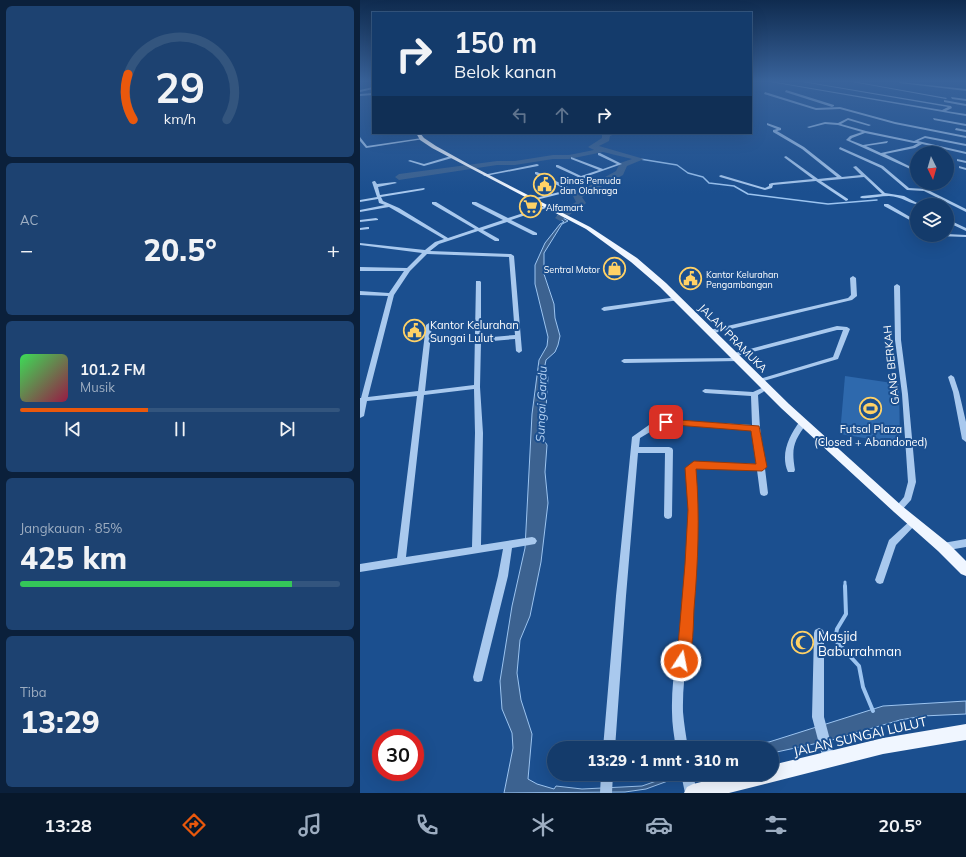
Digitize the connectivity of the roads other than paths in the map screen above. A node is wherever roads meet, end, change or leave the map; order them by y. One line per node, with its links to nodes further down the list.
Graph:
1 (884, 119): 12 (street)
2 (934, 119): 6 (street)
3 (768, 124): 42 (street)
4 (838, 124): 5 (street); 7 (street); 10 (street)
5 (869, 124)
6 (966, 125)
7 (809, 127)
8 (956, 129): 9 (street)
9 (966, 131)
10 (865, 132): 16 (street); 19 (street)
11 (419, 134): 14 (main road, JALAN PRAMUKA)
12 (966, 137)
13 (360, 138): 14 (street)
14 (422, 139): 24 (main road, JALAN PRAMUKA)
15 (887, 142): 19 (street)
16 (914, 142): 17 (street); 18 (street)
17 (921, 144): 21 (street); 23 (street)
18 (966, 145)
19 (863, 146): 23 (street)
20 (840, 148): 61 (street)
21 (966, 153)
22 (599, 154): 36 (street)
23 (881, 154): 33 (street)
24 (452, 157): 28 (street); 38 (main road, JALAN PRAMUKA)
25 (786, 157): 43 (street)
26 (572, 158): 36 (street)
27 (958, 160): 29 (street)
28 (410, 161)
29 (966, 162)
30 (537, 165): 38 (street)
31 (557, 166): 41 (street)
32 (855, 167): 40 (street)
33 (910, 168)
34 (960, 168): 35 (street)
35 (966, 169)
36 (603, 170): 41 (street)
37 (536, 173): 46 (street)
38 (485, 175): 51 (main road, JALAN PRAMUKA)
39 (721, 176): 43 (street)
40 (864, 176): 42 (street); 48 (street)
41 (581, 178): 45 (street); 46 (street)
42 (841, 178): 43 (street)
43 (817, 180): 52 (street)
44 (395, 183): 49 (street)
45 (594, 183)
46 (561, 184): 51 (street)
47 (423, 189): 49 (street)
48 (889, 195): 50 (street); 53 (street)
49 (379, 197): 54 (street); 58 (street)
50 (862, 197)
51 (534, 200): 59 (main road, JALAN PRAMUKA)
52 (846, 200)
53 (910, 200)
54 (360, 201)
55 (434, 203): 69 (street)
56 (474, 203): 64 (street)
57 (886, 205): 63 (street)
58 (388, 206): 60 (street); 74 (street)
59 (547, 207): 64 (street); 85 (main road, JALAN PRAMUKA)
60 (360, 211)
61 (966, 211)
62 (376, 219): 65 (street)
63 (910, 219)
64 (508, 220): 69 (street); 71 (street)
65 (360, 221)
66 (954, 224): 70 (street)
67 (367, 228): 68 (street)
68 (360, 229)
69 (478, 229): 74 (street); 75 (street)
70 (966, 230)
71 (535, 234)
72 (954, 236): 73 (street)
73 (966, 236)
74 (446, 239): 77 (street)
75 (497, 240)
76 (360, 244): 77 (street)
77 (425, 252): 79 (street); 89 (street)
78 (360, 268): 79 (street)
79 (408, 270): 84 (street)
80 (853, 278): 88 (street)
81 (478, 282): 90 (street)
82 (897, 286): 110 (street, GANG BERKAH)
83 (360, 293): 84 (street)
84 (391, 295): 101 (street)
85 (677, 299): 86 (street); 88 (main road, JALAN PRAMUKA)
86 (604, 310)
87 (429, 325): 99 (street)
88 (710, 332): 92 (main road, JALAN PRAMUKA)
89 (517, 337): 90 (street); 91 (street)
90 (478, 340): 96 (street)
91 (519, 351)
92 (735, 358): 93 (street); 95 (main road, JALAN PRAMUKA); 95 (street)
93 (624, 361)
94 (951, 377): 105 (street)
95 (758, 381): 97 (main road, JALAN PRAMUKA)
96 (477, 387): 99 (street); 117 (street)
97 (766, 388): 100 (street); 103 (main road, JALAN PRAMUKA)
98 (705, 391): 100 (street)
99 (421, 393): 101 (street); 118 (street)
100 (754, 394): 104 (street)
101 (362, 400): 102 (street)
102 (360, 416)
103 (803, 423): 108 (street); 110 (main road, JALAN PRAMUKA)
104 (756, 428): 106 (street); 107 (street)
105 (966, 439)
106 (635, 450): 111 (street); 125 (street)
107 (762, 467): 109 (street); 126 (street)
108 (791, 470)
109 (764, 493)
110 (898, 509): 112 (main road, JALAN PRAMUKA)
111 (668, 516)
112 (914, 522): 116 (main road, JALAN PRAMUKA); 121 (street)
113 (532, 541): 115 (street)
114 (966, 543): 116 (street)
115 (508, 545): 117 (street); 123 (street)
116 (943, 547): 120 (main road, JALAN PRAMUKA)
117 (476, 549): 118 (street)
118 (401, 561): 119 (street)
119 (360, 568)
120 (966, 570)
121 (880, 580)
122 (819, 633): 127 (street)
123 (478, 677)
124 (966, 732): 127 (main road, JALAN SUNGAI LULUT)
125 (610, 741)
126 (681, 741)
127 (827, 752): 128 (main road, JALAN SUNGAI LULUT)
128 (689, 784)

